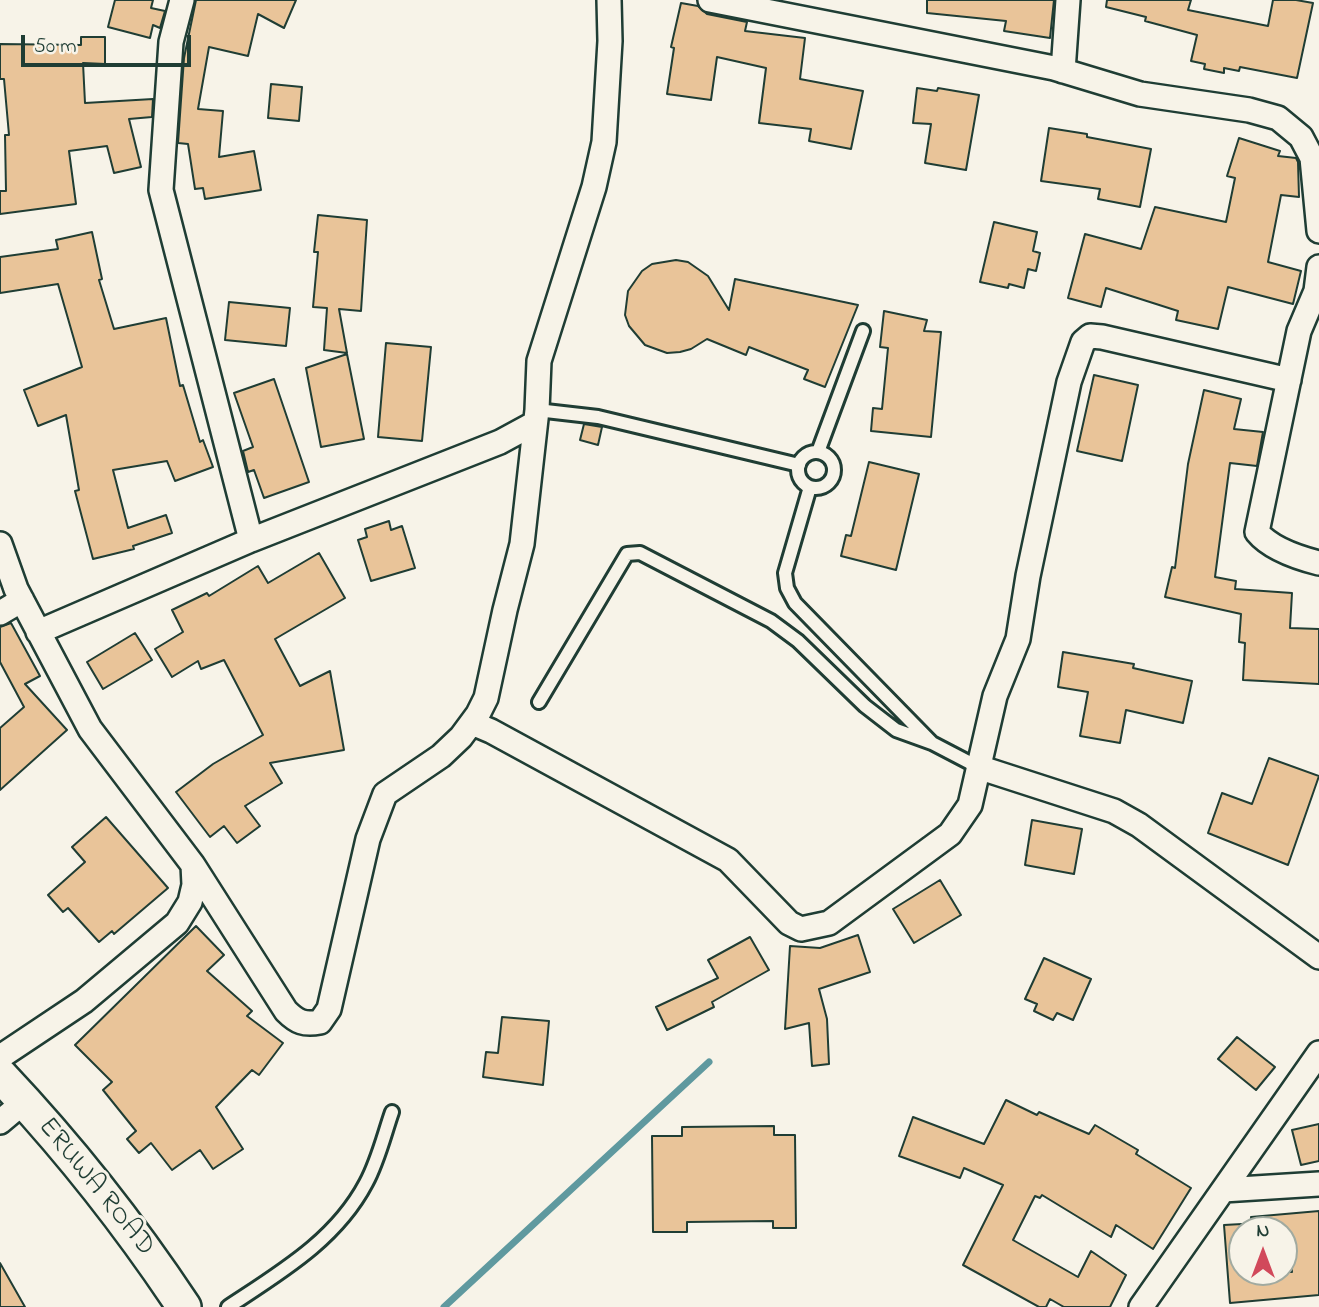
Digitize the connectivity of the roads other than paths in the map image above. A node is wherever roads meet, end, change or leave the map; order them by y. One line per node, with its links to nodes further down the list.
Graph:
1 (182, 0): 14 (street)
2 (609, 0): 10 (street)
3 (710, 0): 5 (street)
4 (1068, 0): 5 (street)
5 (1063, 71): 6 (street)
6 (1319, 231)
7 (1319, 267): 9 (street)
8 (863, 331): 11 (lane)
9 (1289, 380): 16 (street); 23 (street)
10 (536, 417): 12 (lane); 14 (street); 21 (street)
11 (818, 452): 12 (lane); 13 (lane)
12 (799, 466): 13 (lane)
13 (810, 487): 22 (lane)
14 (251, 540): 19 (street)
15 (0, 544): 17 (street)
16 (1319, 563)
17 (22, 600): 18 (street); 19 (street)
18 (0, 613)
19 (38, 632): 24 (street)
20 (539, 702): 22 (lane)
21 (472, 723): 23 (street); 24 (street)
22 (932, 743): 23 (lane)
23 (978, 767): 25 (street)
24 (193, 865): 27 (street)
25 (1319, 957)
26 (1319, 1053): 32 (street)
27 (0, 1057)
28 (0, 1075): 29 (main road, ERUWA ROAD)
29 (12, 1111): 33 (main road, ERUWA ROAD)
30 (392, 1112): 34 (lane)
31 (1319, 1184): 32 (street)
32 (1223, 1190): 35 (street)
33 (184, 1307)
34 (228, 1307)
35 (1141, 1307)

